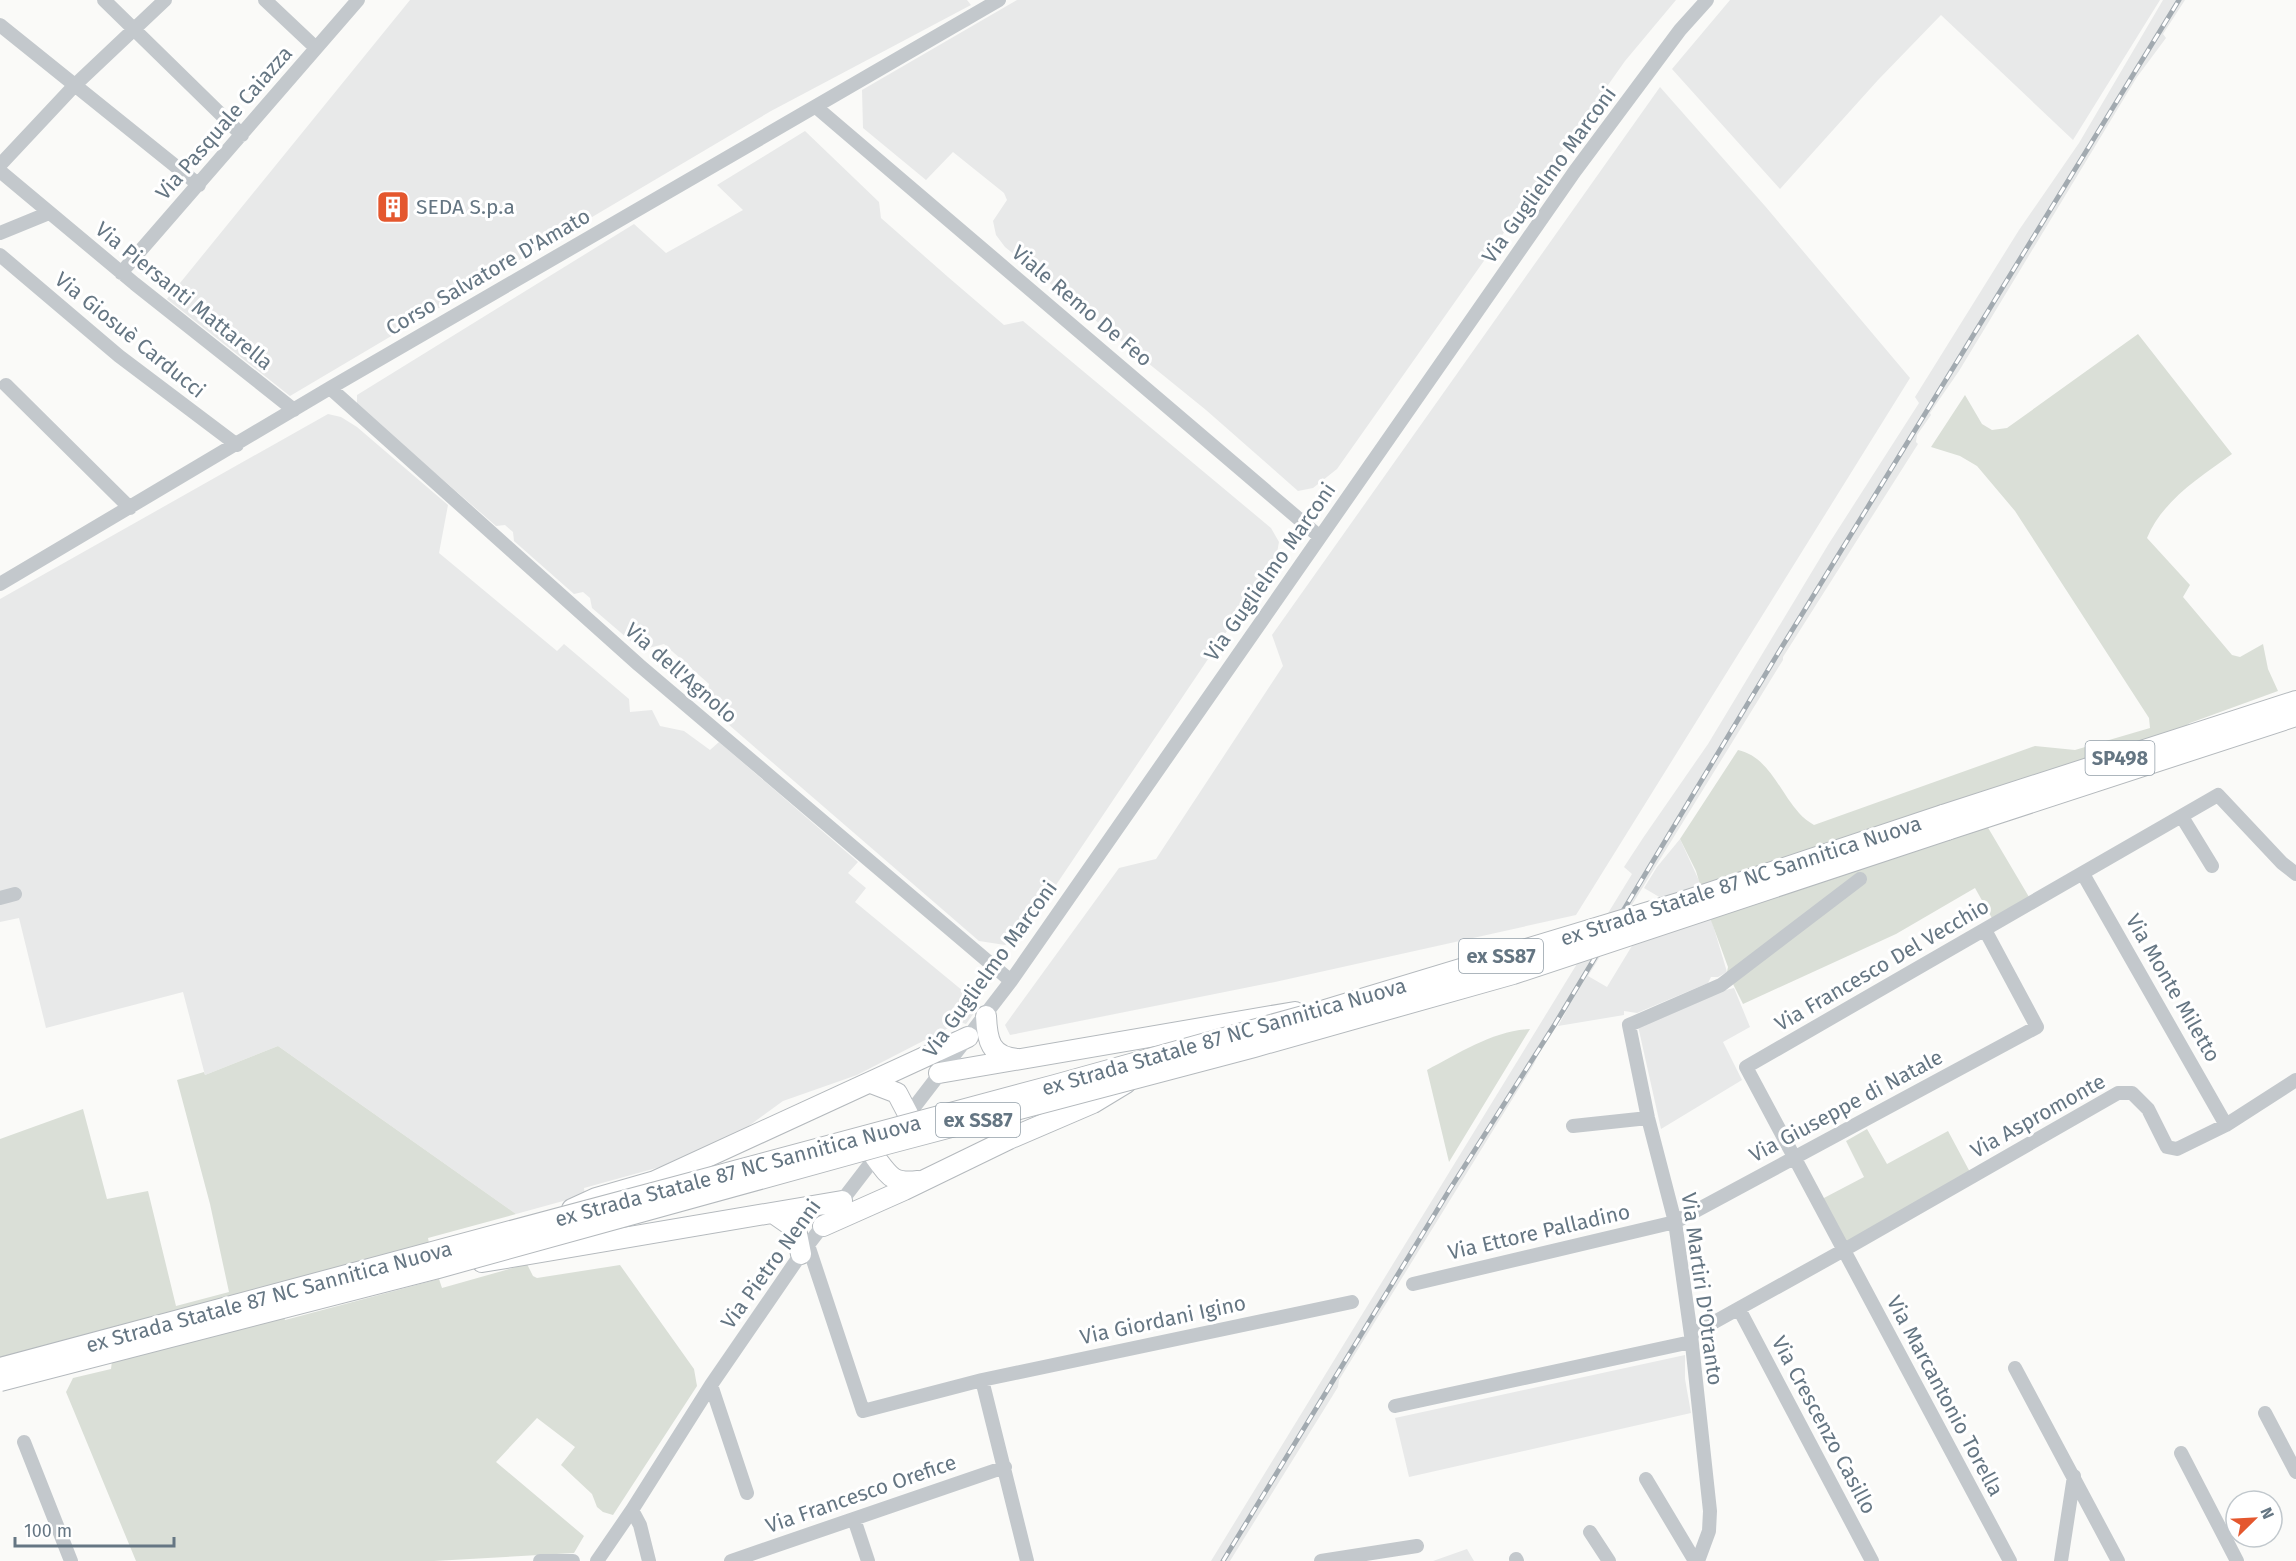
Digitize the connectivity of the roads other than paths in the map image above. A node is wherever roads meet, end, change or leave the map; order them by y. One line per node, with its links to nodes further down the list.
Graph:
1 (104, 0): 8 (street)
2 (165, 0): 8 (street)
3 (266, 0): 9 (street)
4 (357, 0): 9 (street, Via Pasquale Caiazza)
5 (999, 0): 11 (street, Corso Salvatore D'Amato)
6 (1707, 0): 25 (street, Via Guglielmo Marconi)
7 (0, 25): 10 (street)
8 (134, 31): 10 (street); 12 (street)
9 (316, 48): 12 (street, Via Pasquale Caiazza)
10 (75, 85): 13 (street); 15 (street)
11 (816, 106): 21 (street, Corso Salvatore D'Amato); 25 (street, Viale Remo De Feo)
12 (242, 135): 15 (street, Via Pasquale Caiazza)
13 (0, 165)
14 (0, 171): 16 (street, Via Piersanti Mattarella)
15 (199, 185): 19 (street, Via Pasquale Caiazza)
16 (49, 213): 17 (street); 19 (street, Via Piersanti Mattarella)
17 (0, 233)
18 (0, 255): 23 (street, Via Giosuè Carducci)
19 (121, 273): 22 (street, Via Piersanti Mattarella)
20 (6, 385): 24 (street)
21 (330, 388): 22 (street, Corso Salvatore D'Amato); 38 (street, Via dell'Agnolo)
22 (294, 411): 23 (street, Corso Salvatore D'Amato)
23 (237, 445): 24 (street, Corso Salvatore D'Amato)
24 (130, 508): 26 (street, Corso Salvatore D'Amato)
25 (1320, 537): 38 (street, Via Guglielmo Marconi)
26 (0, 584)
27 (2296, 701): 30 (highway, ex Strada Statale 87 NC Sannitica Nuova / SP498)
28 (2296, 716): 30 (highway, ex Strada Statale 87 NC Sannitica Nuova / ex SS87)
29 (2182, 816): 31 (street); 32 (street, Via Francesco Del Vecchio); 33 (street, Via Francesco Del Vecchio)
30 (1945, 823): 39 (highway, ex Strada Statale 87 NC Sannitica Nuova / ex SS87, bridge); 44 (highway, ex Strada Statale 87 NC Sannitica Nuova / ex SS87, bridge)
31 (2212, 866)
32 (2083, 873): 37 (street, Via Francesco Del Vecchio); 49 (street, Via Monte Miletto)
33 (2296, 874)
34 (1860, 879): 48 (street, Via Martiri D'Otranto)
35 (15, 894): 36 (street)
36 (0, 898)
37 (1985, 930): 51 (street, Via Francesco Del Vecchio); 51 (street, Via Giuseppe di Natale)
38 (1011, 981): 40 (street, Via Guglielmo Marconi)
39 (1333, 1007): 42 (highway, bridge); 58 (highway, ex Strada Statale 87 NC Sannitica Nuova / ex SS87, bridge)
40 (986, 1016): 41 (street, Via Guglielmo Marconi); 42 (highway)
41 (968, 1037): 43 (street, Via Guglielmo Marconi); 46 (highway)
42 (1023, 1059): 43 (highway)
43 (939, 1073): 47 (street, Via Guglielmo Marconi)
44 (1134, 1079): 53 (highway, bridge); 61 (highway, ex Strada Statale 87 NC Sannitica Nuova / ex SS87, bridge)
45 (2296, 1080): 49 (street, Via Aspromonte)
46 (871, 1083): 47 (highway); 58 (highway, bridge)
47 (909, 1114): 52 (street, Via Guglielmo Marconi)
48 (1648, 1118): 50 (street); 56 (street, Via Martiri D'Otranto)
49 (2226, 1125): 60 (street, Via Aspromonte)
50 (1574, 1126)
51 (1794, 1159): 56 (street, Via Giuseppe di Natale); 60 (street, Via Francesco Del Vecchio)
52 (871, 1163): 53 (highway); 54 (street, Via Pietro Nenni)
53 (925, 1180): 57 (highway)
54 (842, 1201): 55 (highway); 57 (street, Via Pietro Nenni)
55 (773, 1213): 59 (highway); 61 (highway, bridge)
56 (1675, 1222): 62 (street, Via Ettore Palladino); 65 (street, Via Martiri D'Otranto)
57 (823, 1226): 59 (street, Via Pietro Nenni)
58 (531, 1227): 66 (highway, ex Strada Statale 87 NC Sannitica Nuova / ex SS87, bridge)
59 (805, 1249): 68 (street, Via Giordani Igino); 70 (street, Via Pietro Nenni)
60 (1844, 1251): 64 (street); 96 (street, Via Marcantonio Torella)
61 (438, 1268): 69 (highway, ex Strada Statale 87 NC Sannitica Nuova / ex SS87, bridge)
62 (1413, 1284)
63 (1352, 1302): 68 (street, Via Giordani Igino)
64 (1739, 1309): 65 (street); 95 (street, Via Crescenzo Casillo)
65 (1691, 1339): 71 (street); 94 (street, Via Martiri D'Otranto)
66 (0, 1368)
67 (2015, 1368): 77 (street)
68 (982, 1380): 75 (street)
69 (0, 1381)
70 (711, 1385): 79 (street); 80 (street, Via Pietro Nenni)
71 (1395, 1406)
72 (2265, 1413): 76 (street)
73 (24, 1442): 84 (street)
74 (2181, 1454): 99 (street)
75 (1005, 1467): 81 (street, Via Francesco Orefice); 91 (street)
76 (2296, 1472)
77 (2074, 1476): 97 (street); 98 (street)
78 (1646, 1479): 94 (street)
79 (747, 1493)
80 (633, 1510): 87 (street, Via Pietro Nenni); 88 (street)
81 (854, 1519): 89 (street, Via Francesco Orefice); 90 (street)
82 (1590, 1532): 93 (street)
83 (1417, 1546): 92 (street)
84 (72, 1561)
85 (540, 1561): 86 (street)
86 (573, 1561)
87 (597, 1561)
88 (649, 1561)
89 (731, 1561)
90 (868, 1561)
91 (1027, 1561)
92 (1321, 1561)
93 (1609, 1561)
94 (1697, 1561)
95 (1872, 1561)
96 (2010, 1561)
97 (2061, 1561)
98 (2118, 1561)
99 (2237, 1561)

